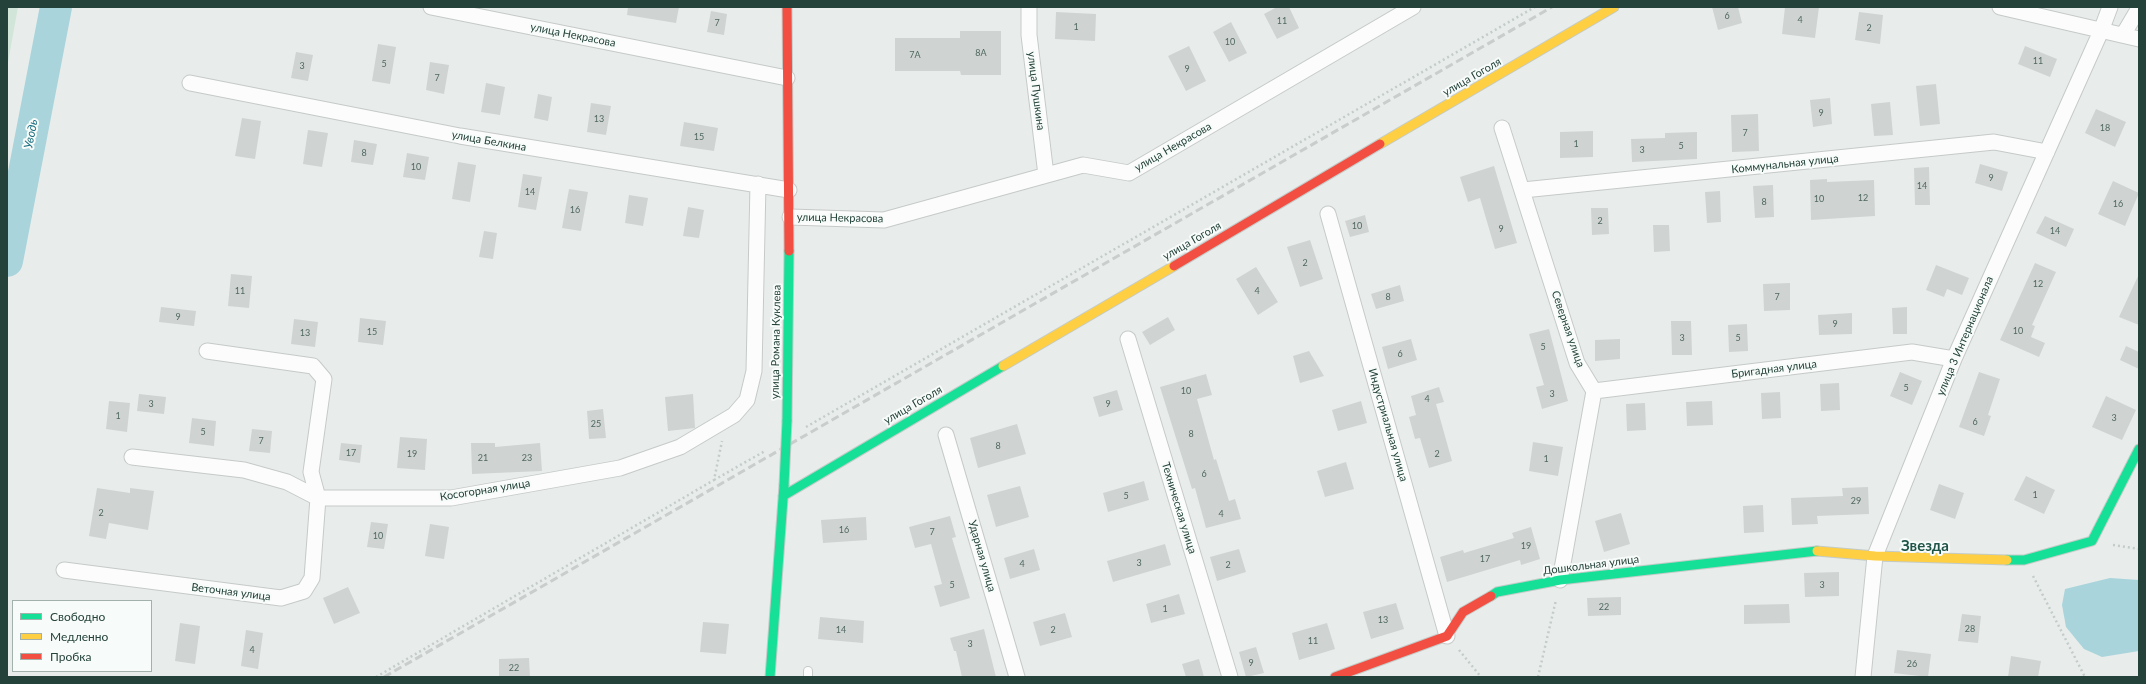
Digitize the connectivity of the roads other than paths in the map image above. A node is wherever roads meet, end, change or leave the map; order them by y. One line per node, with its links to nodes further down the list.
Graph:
1 (431, 7): 12 (street, улица Некрасова)
2 (786, 7): 12 (street, улица Романа Куклева)
3 (1030, 7): 16 (street, улица Пушкина)
4 (1414, 7): 16 (street, улица Некрасова)
5 (1614, 7): 29 (street, улица Гоголя)
6 (2000, 7): 9 (street)
7 (2110, 7): 9 (street, улица 3 Интернационала)
8 (2139, 8): 10 (street)
9 (2101, 31): 10 (street); 15 (street, улица 3 Интернационала)
10 (2123, 35): 11 (street)
11 (2139, 39)
12 (787, 78): 18 (street, улица Романа Куклева)
13 (190, 82): 17 (street, улица Белкина)
14 (1502, 128): 19 (street, Северная улица)
15 (2047, 152): 19 (street, Коммунальная улица); 24 (street, улица 3 Интернационала)
16 (1046, 175): 21 (street, улица Некрасова)
17 (758, 184): 18 (street, улица Белкина); 30 (street, Косогорная улица)
18 (790, 190): 21 (street, улица Романа Куклева)
19 (1523, 190): 25 (street, Северная улица)
20 (1328, 214): 34 (street, Индустриальная улица)
21 (790, 217): 29 (street, улица Романа Куклева, bridge)
22 (1128, 340): 37 (street, Техническая улица)
23 (207, 351): 30 (street, Веточная улица)
24 (1954, 359): 25 (street, Бригадная улица); 31 (street, улица 3 Интернационала)
25 (1594, 391): 33 (street)
26 (946, 435): 36 (street, Ударная улица)
27 (2139, 449): 31 (street, Дошкольная улица)
28 (132, 457): 30 (street, Косогорная улица)
29 (783, 496): 35 (street, улица Романа Куклева)
30 (318, 498): 32 (street, Веточная улица)
31 (1875, 556): 33 (street, Дошкольная улица); 39 (street, улица 3 Интернационала)
32 (64, 570)
33 (1560, 580): 34 (street, Дошкольная улица)
34 (1447, 636): 38 (street)
35 (770, 677)
36 (1017, 677)
37 (1230, 677)
38 (1335, 677)
39 (1863, 677)

